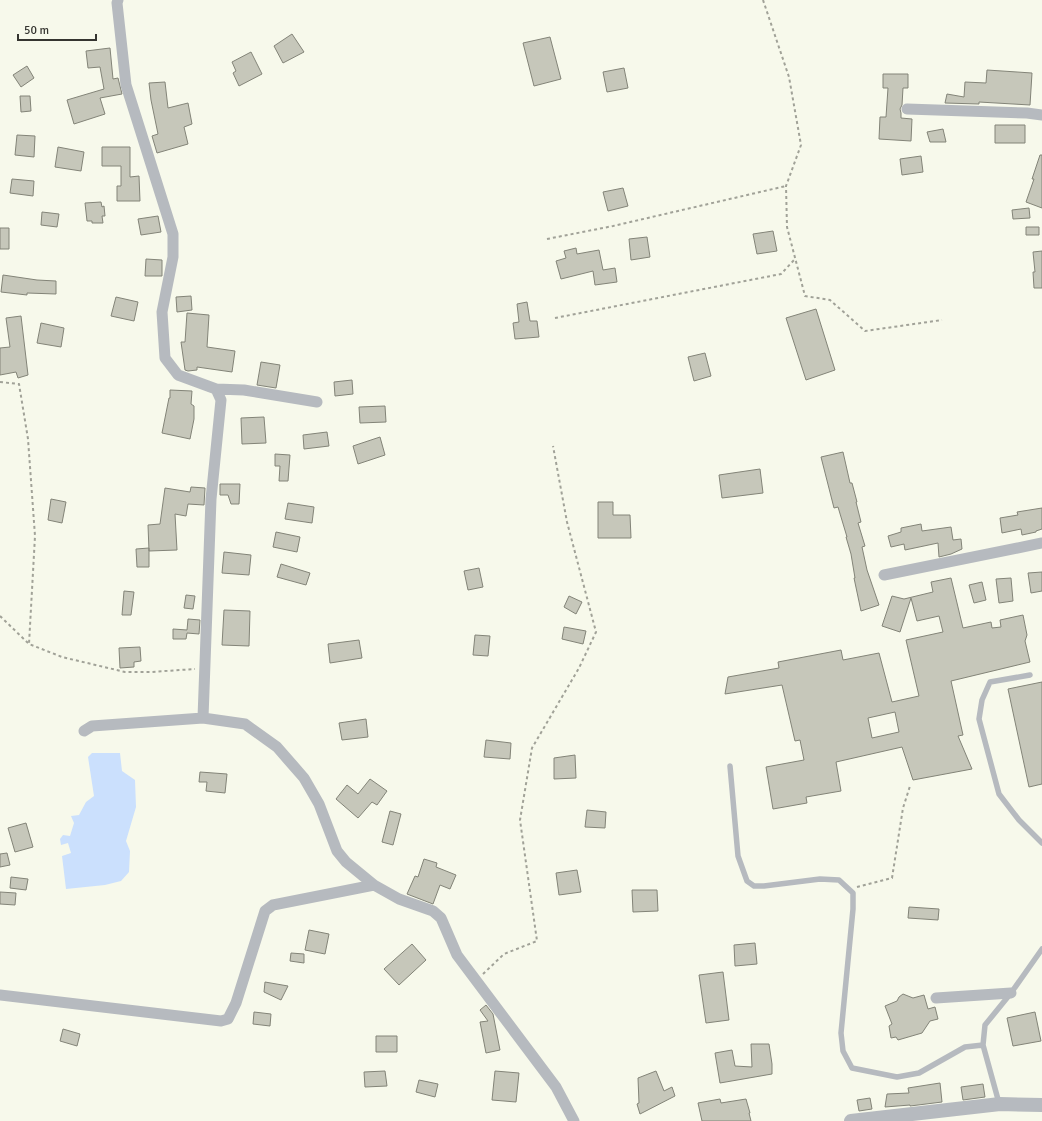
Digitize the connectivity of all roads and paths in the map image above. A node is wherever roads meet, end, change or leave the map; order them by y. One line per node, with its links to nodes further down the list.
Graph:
1 (118, 0): 11 (street)
2 (763, 0): 5 (path)
3 (907, 109): 4 (street)
4 (1042, 115)
5 (786, 186): 6 (path); 7 (path)
6 (547, 240)
7 (795, 259): 8 (path); 9 (path)
8 (555, 318)
9 (942, 320)
10 (0, 382): 17 (path)
11 (216, 389): 12 (street); 18 (street)
12 (317, 402)
13 (553, 446): 28 (path)
14 (1042, 542): 15 (street)
15 (884, 575)
16 (0, 616): 17 (path)
17 (29, 644): 18 (path)
18 (204, 668): 20 (street)
19 (1030, 675): 24 (lane)
20 (203, 718): 21 (street); 25 (street)
21 (84, 731)
22 (730, 766): 26 (lane)
23 (910, 786): 26 (path)
24 (1042, 842)
25 (374, 885): 28 (street); 30 (street)
26 (850, 889): 32 (lane)
27 (1042, 949): 29 (lane)
28 (476, 980): 35 (street)
29 (1011, 993): 31 (street); 32 (lane)
30 (0, 995)
31 (936, 998)
32 (983, 1045): 33 (lane)
33 (1000, 1104): 34 (street); 36 (street)
34 (1042, 1105)
35 (574, 1121)
36 (852, 1121)

